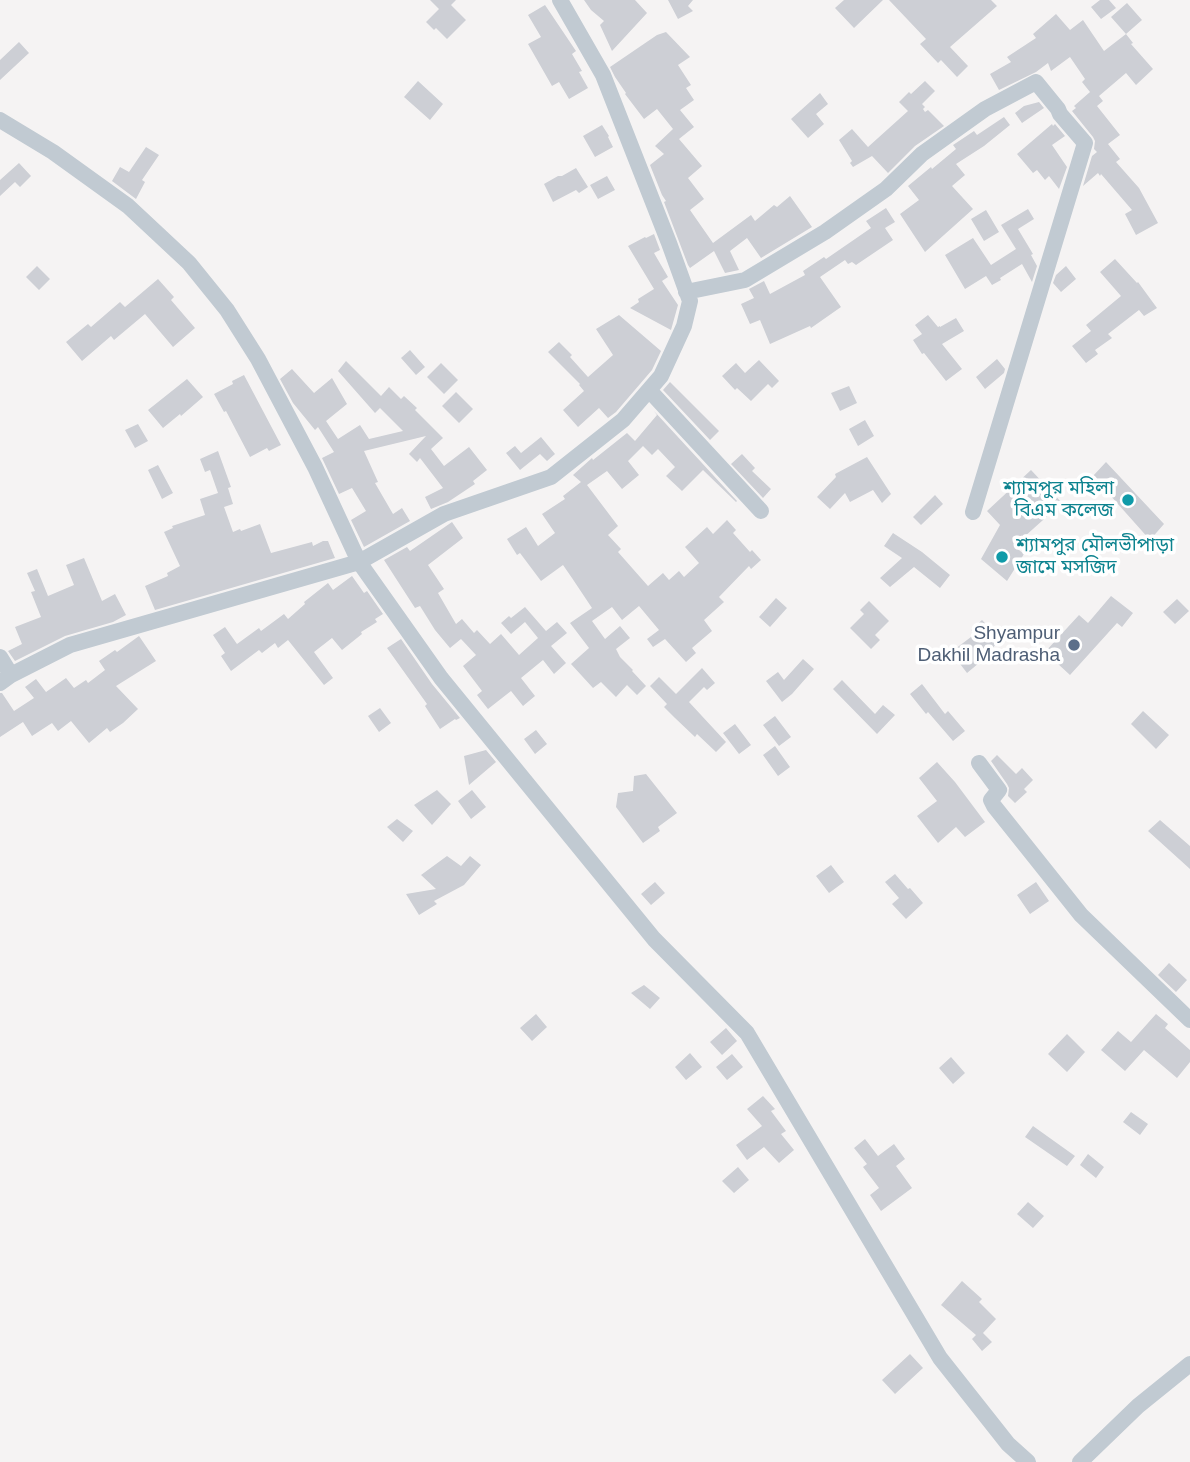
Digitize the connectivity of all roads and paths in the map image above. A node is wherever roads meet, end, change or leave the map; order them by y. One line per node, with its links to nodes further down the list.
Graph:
1 (559, 0): 3 (street)
2 (0, 120): 7 (street)
3 (687, 292): 4 (street); 6 (street)
4 (649, 390): 5 (street); 7 (street)
5 (761, 511)
6 (973, 512)
7 (359, 562): 9 (street); 13 (street)
8 (0, 657): 9 (street)
9 (6, 679)
10 (979, 763): 11 (street)
11 (1190, 1020)
12 (1190, 1364): 14 (street)
13 (1028, 1462)
14 (1080, 1462)

